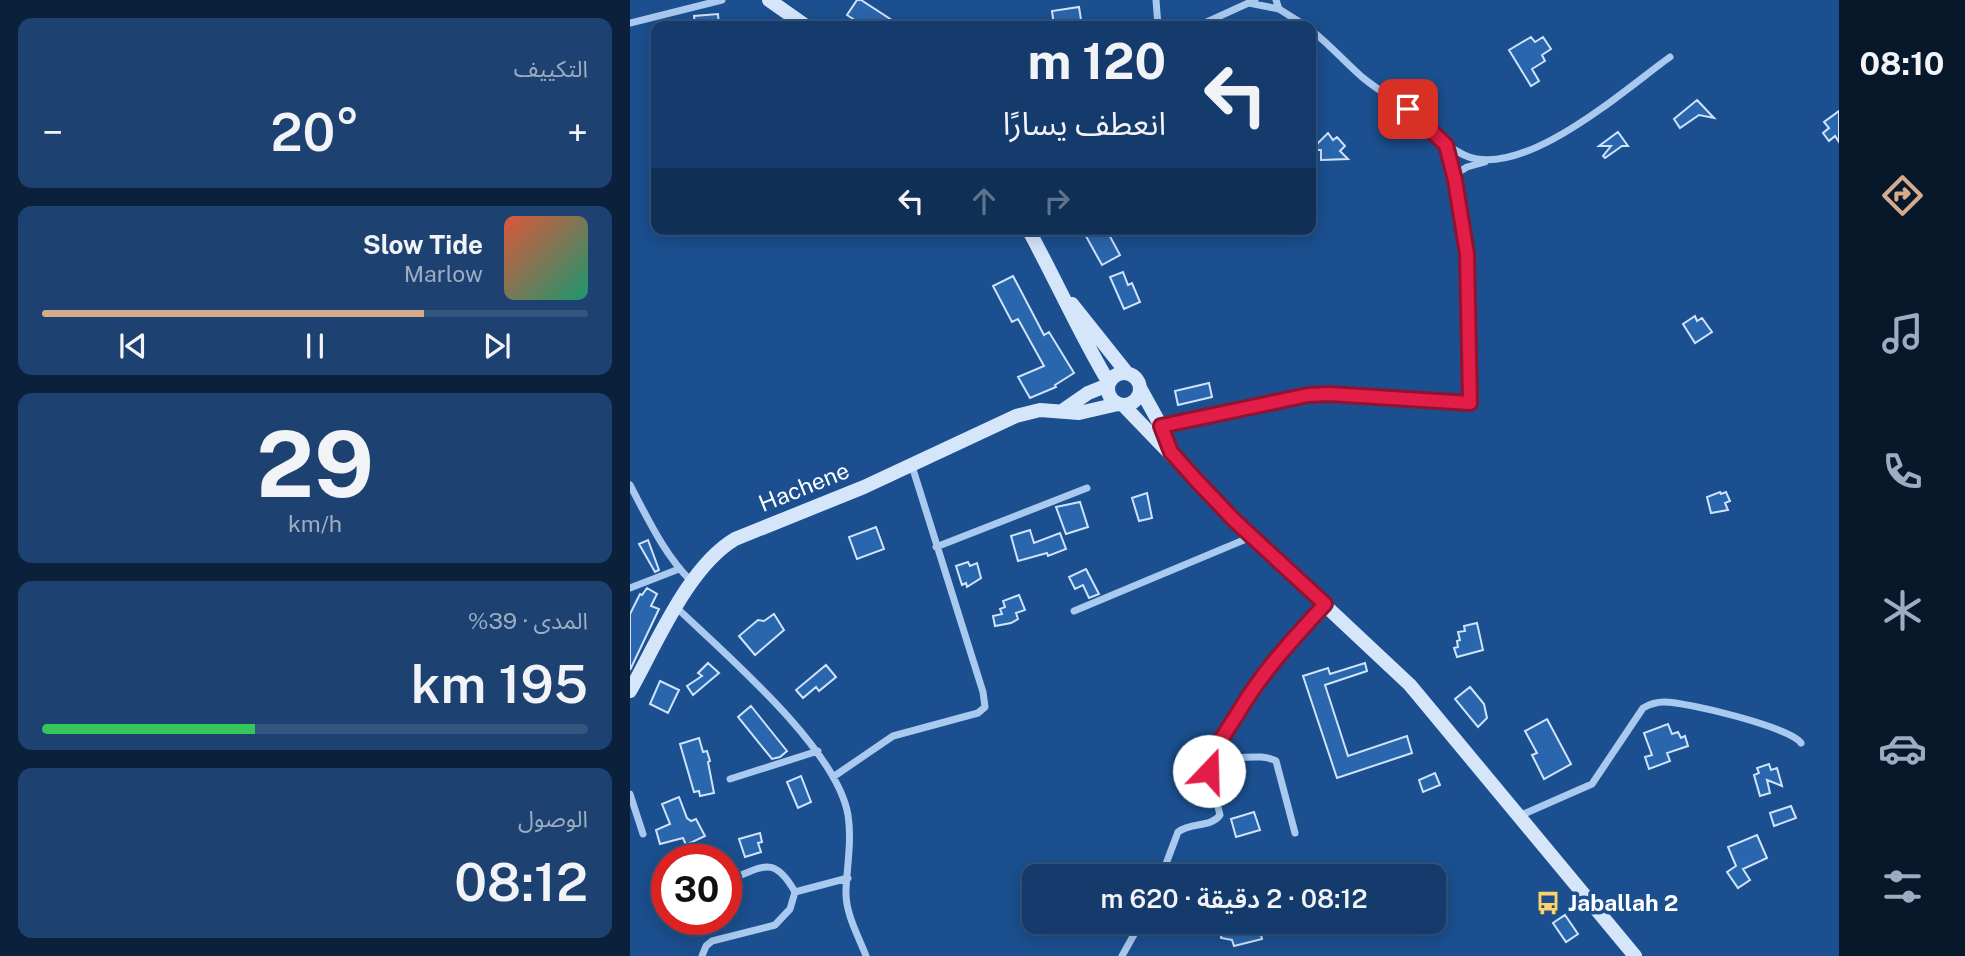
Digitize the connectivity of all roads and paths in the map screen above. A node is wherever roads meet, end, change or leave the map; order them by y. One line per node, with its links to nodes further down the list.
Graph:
1 (722, 0): 11 (street)
2 (769, 0): 7 (main road)
3 (1156, 0): 8 (street)
4 (1276, 0): 6 (street)
5 (1252, 1): 6 (street); 9 (street)
6 (1279, 9): 10 (street)
7 (799, 21)
8 (1157, 21)
9 (1209, 21)
10 (1298, 21)
11 (630, 23)
12 (1316, 35): 14 (street)
13 (1670, 57): 15 (street)
14 (1446, 145): 15 (street); 16 (street)
15 (1494, 160): 16 (street)
16 (1454, 175): 24 (street)
17 (1031, 235): 18 (main road)
18 (1064, 295): 19 (main road); 20 (main road)
19 (1127, 373): 20 (main road); 21 (main road)
20 (1109, 384): 22 (main road); 23 (main road)
21 (1139, 388): 22 (main road); 24 (main road)
22 (1121, 404): 23 (main road, Hachene); 24 (main road)
23 (1062, 411): 25 (main road, Hachene)
24 (1154, 428): 28 (main road)
25 (912, 466): 29 (street); 31 (main road, Hachene)
26 (630, 485): 30 (street)
27 (1087, 488): 29 (street)
28 (1251, 537): 33 (main road); 35 (street)
29 (936, 547): 40 (street)
30 (680, 569): 31 (street); 32 (street)
31 (691, 581): 34 (main road, Hachene)
32 (630, 588)
33 (1325, 604): 39 (street); 43 (main road)
34 (677, 608): 36 (main road, Hachene); 38 (street)
35 (1074, 611)
36 (630, 691)
37 (1801, 743): 43 (street)
38 (817, 751): 40 (street); 41 (street)
39 (1215, 752): 45 (street); 46 (street)
40 (834, 777): 48 (street)
41 (730, 779)
42 (630, 794): 44 (street)
43 (1518, 816): 54 (main road)
44 (643, 834)
45 (1295, 834)
46 (1166, 864)
47 (742, 875): 49 (street)
48 (848, 878): 49 (street); 52 (street)
49 (795, 892): 51 (street)
50 (1134, 934): 53 (street)
51 (702, 956)
52 (866, 956)
53 (1122, 956)
54 (1635, 956)

